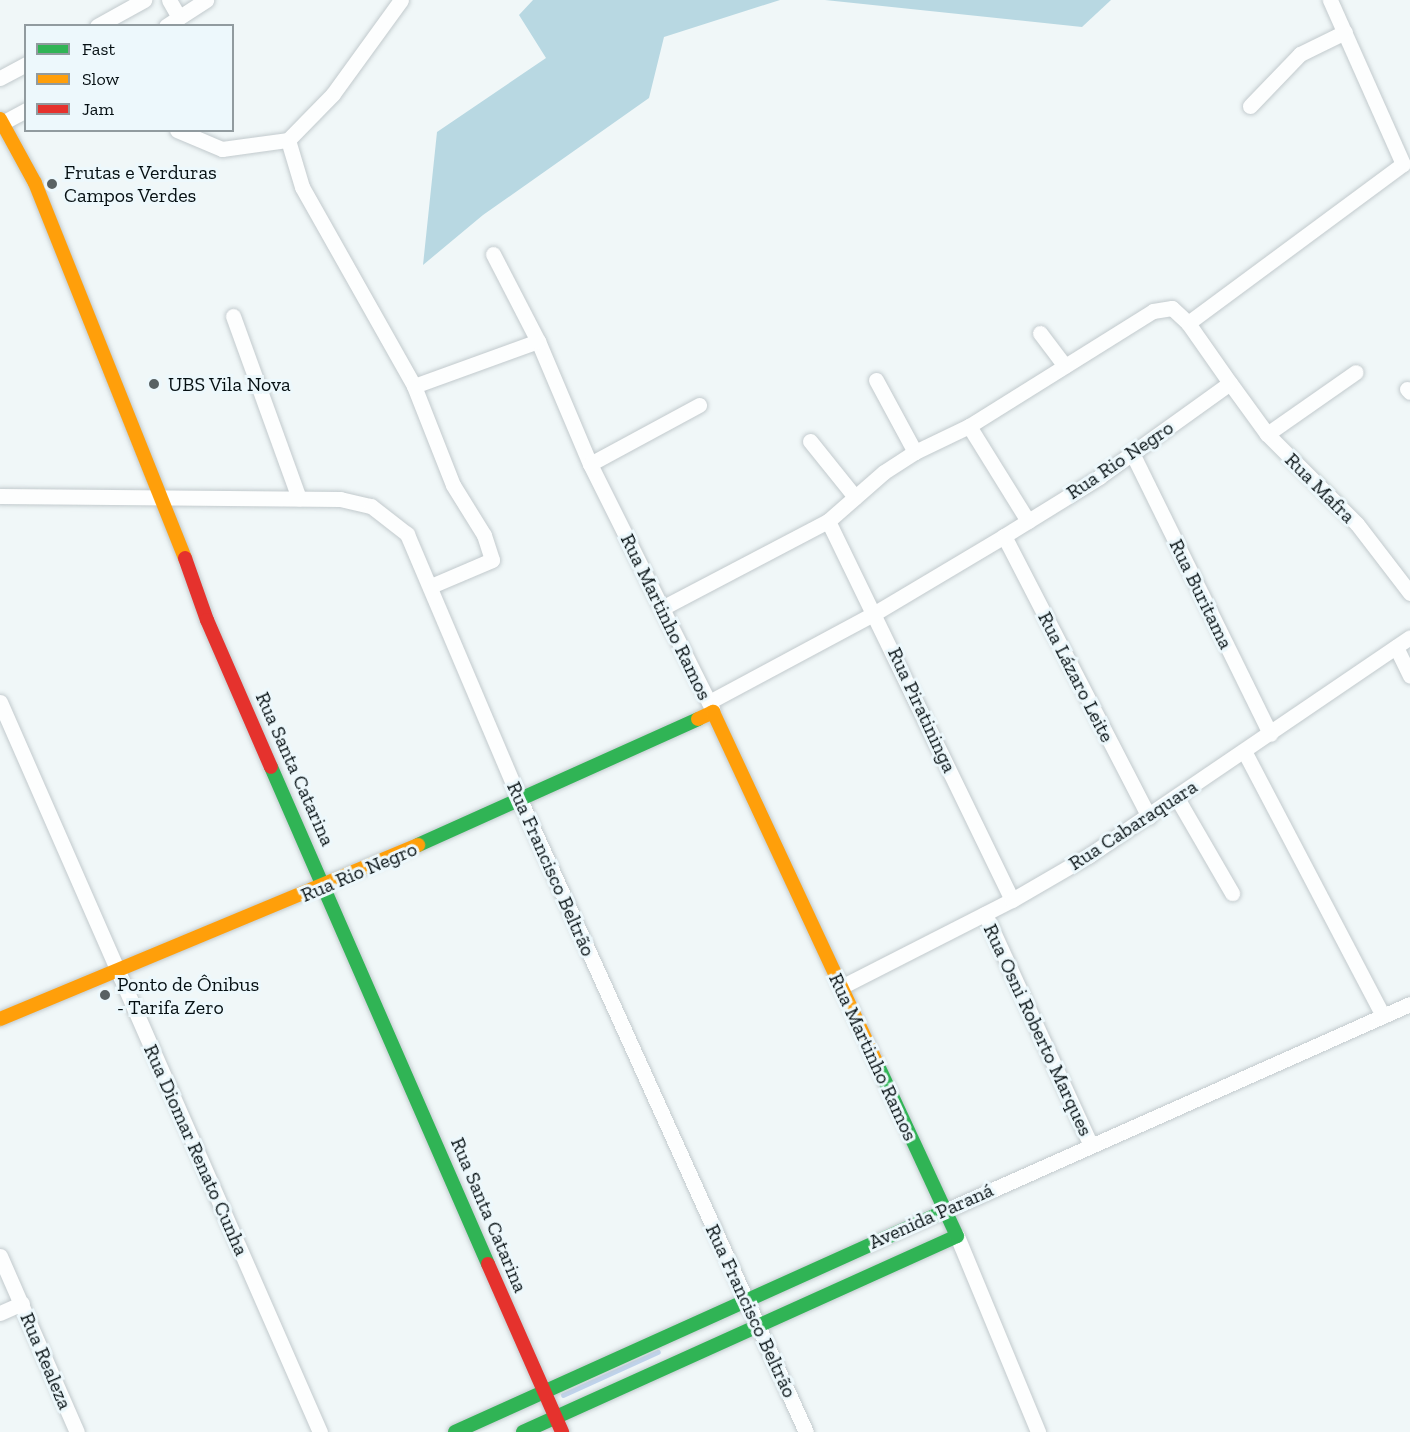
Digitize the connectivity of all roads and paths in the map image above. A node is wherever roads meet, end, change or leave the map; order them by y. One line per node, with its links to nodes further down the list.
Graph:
1 (144, 0): 7 (street)
2 (169, 0): 6 (street)
3 (206, 0): 6 (street)
4 (1330, 0): 8 (street)
5 (398, 3): 15 (street)
6 (172, 21)
7 (101, 24)
8 (1345, 33): 11 (street); 18 (street)
9 (24, 65): 10 (street)
10 (0, 78)
11 (1250, 106)
12 (24, 111): 13 (street)
13 (1, 122): 35 (street, Rua Santa Catarina)
14 (182, 132): 15 (street)
15 (288, 140): 25 (street)
16 (494, 254): 20 (street, Rua Martinho Ramos)
17 (233, 316): 36 (street)
18 (1188, 323): 21 (street); 24 (street)
19 (1040, 333): 21 (street)
20 (538, 341): 25 (street); 32 (street, Rua Martinho Ramos)
21 (1065, 366): 27 (street)
22 (1356, 372): 28 (street)
23 (876, 380): 30 (street)
24 (1230, 383): 28 (street, Rua Mafra); 31 (street, Rua Rio Negro)
25 (414, 386): 40 (street)
26 (699, 405): 32 (street)
27 (969, 426): 30 (street); 38 (street)
28 (1267, 434): 41 (street, Rua Mafra)
29 (810, 441): 34 (street)
30 (915, 452): 34 (street)
31 (1132, 453): 38 (street, Rua Rio Negro); 49 (street, Rua Buritama)
32 (590, 464): 42 (street, Rua Martinho Ramos)
33 (0, 496): 35 (street, Rua Francisco Beltrão)
34 (855, 497): 37 (street)
35 (164, 498): 36 (street, Rua Francisco Beltrão); 54 (street, Rua Santa Catarina)
36 (299, 498): 40 (street, Rua Francisco Beltrão)
37 (828, 521): 42 (street); 43 (street, Rua Piratininga)
38 (1028, 521): 39 (street, Rua Rio Negro)
39 (1004, 536): 43 (street, Rua Rio Negro); 53 (street, Rua Lázaro Leite)
40 (430, 586): 52 (street, Rua Francisco Beltrão)
41 (1410, 593)
42 (662, 608): 48 (street, Rua Martinho Ramos)
43 (875, 613): 48 (street, Rua Rio Negro); 56 (street, Rua Piratininga)
44 (1410, 637): 45 (street, Rua Cabaraquara)
45 (1396, 647): 46 (street); 49 (street, Rua Cabaraquara)
46 (1410, 676)
47 (0, 702): 58 (street, Rua Diomar Renato Cunha)
48 (711, 707): 52 (street, Rua Rio Negro); 59 (street, Rua Martinho Ramos)
49 (1270, 734): 50 (street, Rua Cabaraquara)
50 (1244, 751): 51 (street, Rua Cabaraquara); 61 (street)
51 (1177, 798): 53 (street, Rua Cabaraquara); 55 (street)
52 (521, 802): 54 (street, Rua Rio Negro); 68 (street, Rua Francisco Beltrão)
53 (1149, 817): 56 (street, Rua Cabaraquara)
54 (327, 886): 58 (street, Rua Rio Negro); 71 (street, Rua Santa Catarina)
55 (1232, 893)
56 (1012, 900): 57 (street, Rua Cabaraquara)
57 (985, 914): 59 (street, Rua Cabaraquara); 63 (street, Rua Osni Roberto Marques)
58 (117, 972): 62 (street, Rua Rio Negro); 74 (street, Rua Diomar Renato Cunha)
59 (841, 987): 64 (street, Rua Martinho Ramos)
60 (1410, 1004): 61 (street, Avenida Paraná)
61 (1383, 1016): 63 (street, Avenida Paraná)
62 (0, 1020)
63 (1091, 1145): 64 (street, Avenida Paraná)
64 (945, 1210): 65 (street, Rua Martinho Ramos); 68 (street, Avenida Paraná)
65 (957, 1236): 70 (street, Avenida Paraná); 79 (street, Rua Martinho Ramos)
66 (0, 1257): 67 (street, Rua Realeza)
67 (22, 1303): 69 (street); 73 (street, Rua Realeza)
68 (747, 1304): 70 (street, Rua Francisco Beltrão); 71 (street, Avenida Paraná)
69 (0, 1313)
70 (758, 1324): 72 (street, Avenida Paraná); 78 (street, Rua Francisco Beltrão)
71 (544, 1391): 72 (street, Rua Santa Catarina); 75 (street, Avenida Paraná)
72 (555, 1417): 76 (street, Avenida Paraná); 77 (street, Rua Santa Catarina)
73 (77, 1432)
74 (320, 1432)
75 (455, 1432)
76 (523, 1432)
77 (562, 1432)
78 (806, 1432)
79 (1038, 1432)

